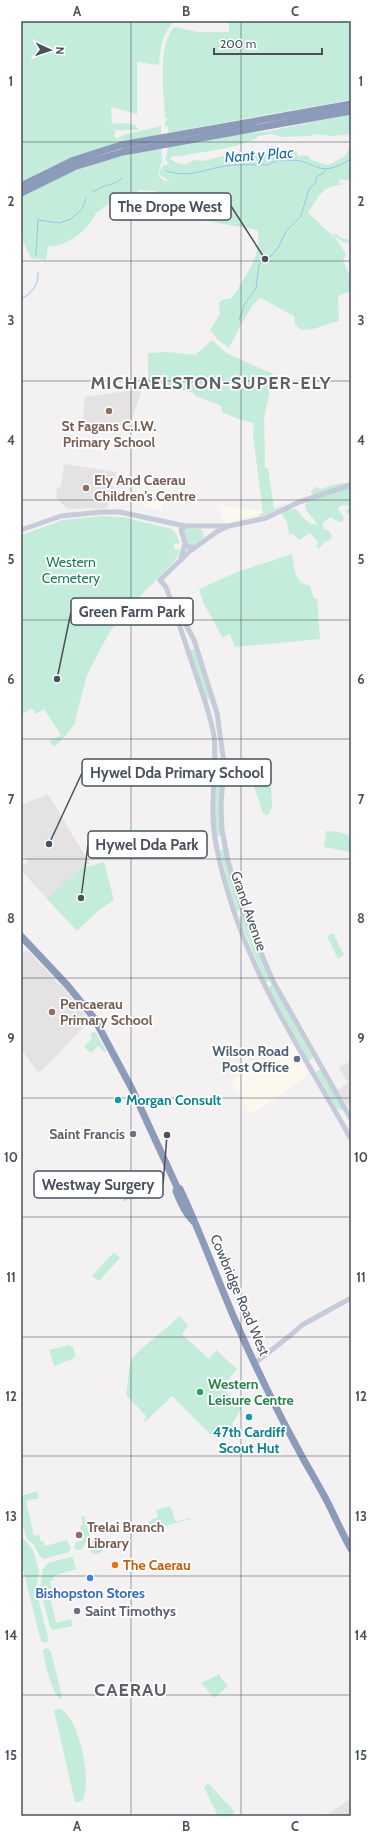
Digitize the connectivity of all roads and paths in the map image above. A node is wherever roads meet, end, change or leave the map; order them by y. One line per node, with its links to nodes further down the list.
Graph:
1 (349, 108): 2 (highway); 3 (highway)
2 (21, 186)
3 (21, 194)
4 (351, 485): 7 (street)
5 (170, 523): 6 (street); 9 (street); 10 (street)
6 (185, 526): 8 (street); 10 (street)
7 (229, 526): 8 (street); 11 (street)
8 (201, 527): 11 (street)
9 (21, 530)
10 (181, 533): 12 (street)
11 (206, 538): 13 (street)
12 (185, 544): 13 (street); 14 (street)
13 (193, 548): 14 (street)
14 (181, 558): 15 (street, Grand Avenue)
15 (169, 594): 16 (street, Grand Avenue); 17 (street, Grand Avenue)
16 (195, 645): 17 (street); 18 (street, Grand Avenue)
17 (188, 648): 19 (street, Grand Avenue)
18 (216, 708): 19 (street); 20 (street, Grand Avenue)
19 (208, 710): 21 (street, Grand Avenue)
20 (220, 723): 21 (street); 23 (street, Grand Avenue)
21 (211, 724): 22 (street, Grand Avenue)
22 (216, 767): 23 (street); 24 (street, Grand Avenue)
23 (224, 767): 25 (street, Grand Avenue)
24 (217, 843): 25 (street); 28 (street, Grand Avenue)
25 (225, 846): 27 (street, Grand Avenue)
26 (21, 936): 34 (highway, Cowbridge Road West)
27 (273, 981): 28 (street); 29 (street, Grand Avenue)
28 (265, 985): 30 (street, Grand Avenue)
29 (346, 1110): 30 (street); 31 (street, Grand Avenue)
30 (338, 1115): 32 (street, Grand Avenue)
31 (351, 1119)
32 (351, 1139)
33 (351, 1298): 34 (street)
34 (255, 1363): 35 (highway, Cowbridge Road West)
35 (351, 1549)

